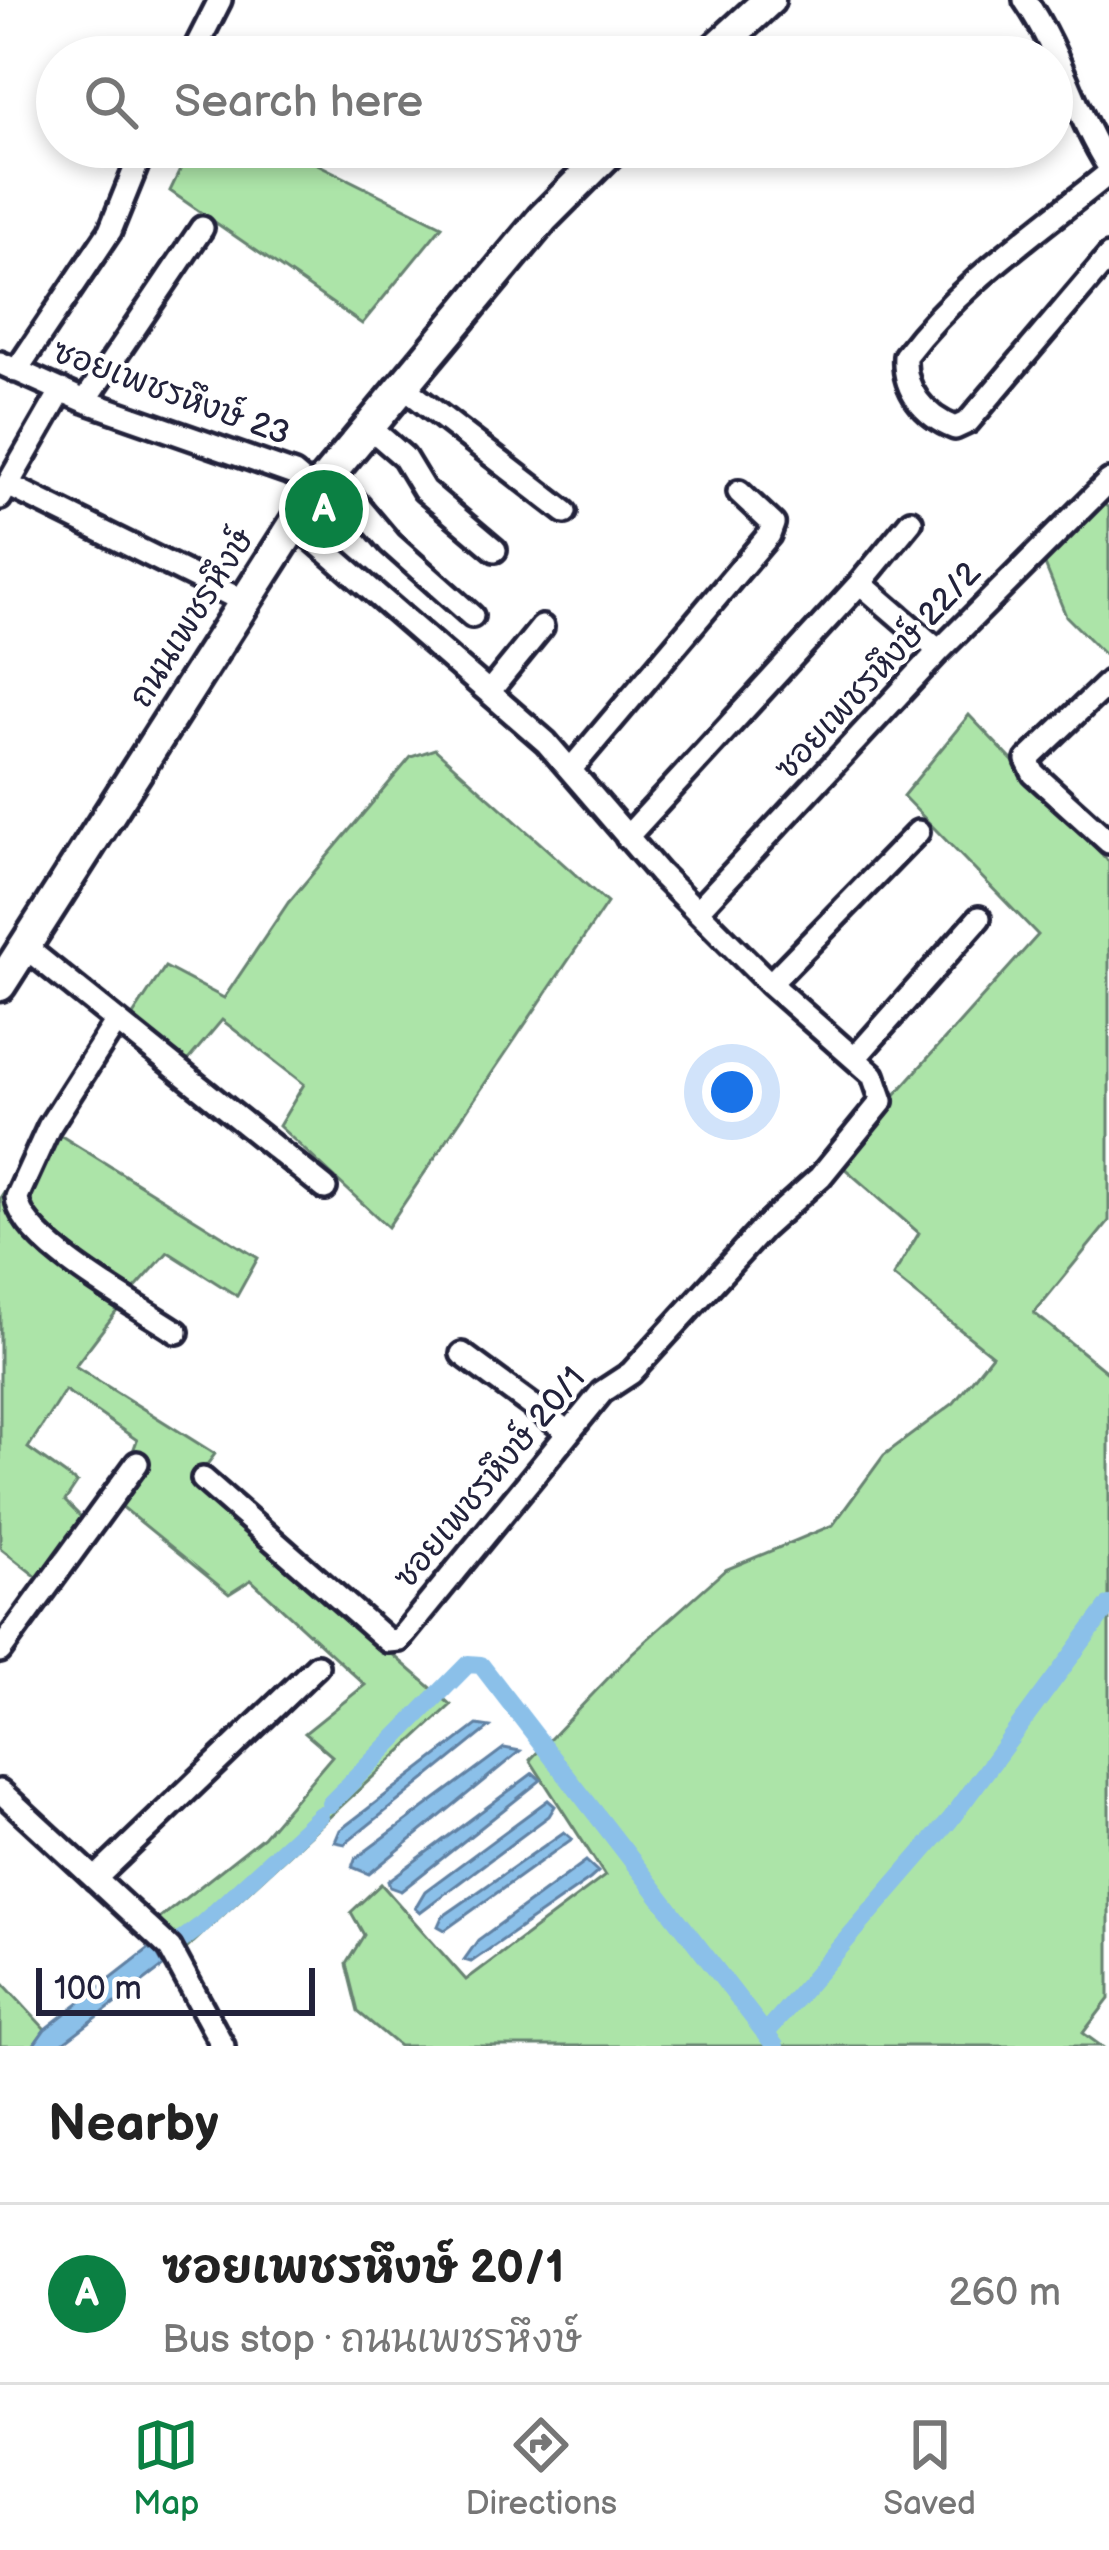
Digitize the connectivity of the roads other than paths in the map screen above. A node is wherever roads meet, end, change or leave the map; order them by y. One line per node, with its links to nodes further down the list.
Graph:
1 (220, 0): 4 (street)
2 (769, 0): 5 (main road)
3 (1025, 0): 6 (street)
4 (202, 36)
5 (730, 36)
6 (1047, 36)
7 (1073, 100): 10 (street)
8 (136, 168): 13 (street)
9 (593, 168): 14 (main road, ถนนเพชรหึงษ์)
10 (1109, 170): 12 (street)
11 (202, 228): 16 (street)
12 (1109, 256)
13 (8, 367): 15 (street, ซอยเพชรหึงษ์ 23)
14 (402, 386): 17 (main road, ถนนเพชรหึงษ์); 22 (street)
15 (62, 390): 16 (street, ซอยเพชรหึงษ์ 23); 20 (street)
16 (85, 401): 19 (street, ซอยเพชรหึงษ์ 23)
17 (368, 425): 19 (main road, ถนนเพชรหึงษ์); 25 (street)
18 (1109, 481): 30 (street, ซอยเพชรหึงษ์ 22/2)
19 (323, 482): 24 (main road, ถนนเพชรหึงษ์); 28 (street, ซอยเพชรหึงษ์ 23)
20 (4, 492): 27 (street)
21 (740, 492): 33 (street)
22 (565, 512)
23 (910, 521): 26 (street)
24 (293, 522): 27 (main road, ถนนเพชรหึงษ์); 32 (street, ซอยเพชรหึงษ์ 20/1)
25 (495, 550)
26 (860, 583): 30 (street); 35 (street)
27 (248, 603): 39 (main road, ถนนเพชรหึงษ์)
28 (472, 616)
29 (542, 626): 32 (street)
30 (939, 651): 37 (street, ซอยเพชรหึงษ์ 22/2)
31 (1109, 682): 36 (street)
32 (489, 692): 33 (street, ซอยเพชรหึงษ์ 20/1)
33 (571, 769): 35 (street, ซอยเพชรหึงษ์ 20/1)
34 (918, 832): 40 (street)
35 (627, 837): 37 (street, ซอยเพชรหึงษ์ 20/1)
36 (1109, 842)
37 (698, 910): 40 (street, ซอยเพชรหึงษ์ 20/1)
38 (979, 918): 43 (street)
39 (25, 947): 41 (main road, ถนนเพชรหึงษ์); 42 (street)
40 (770, 984): 43 (street, ซอยเพชรหึงษ์ 20/1)
41 (0, 985)
42 (116, 1022): 44 (street); 45 (street)
43 (855, 1058): 47 (street, ซอยเพชรหึงษ์ 20/1)
44 (325, 1188)
45 (177, 1332)
46 (462, 1354): 47 (street)
47 (568, 1432): 49 (street, ซอยเพชรหึงษ์ 20/1)
48 (137, 1463): 50 (street)
49 (203, 1479)
50 (0, 1651)
51 (317, 1666): 53 (street)
52 (0, 1791): 53 (street)
53 (95, 1879): 54 (street)
54 (223, 2046)

